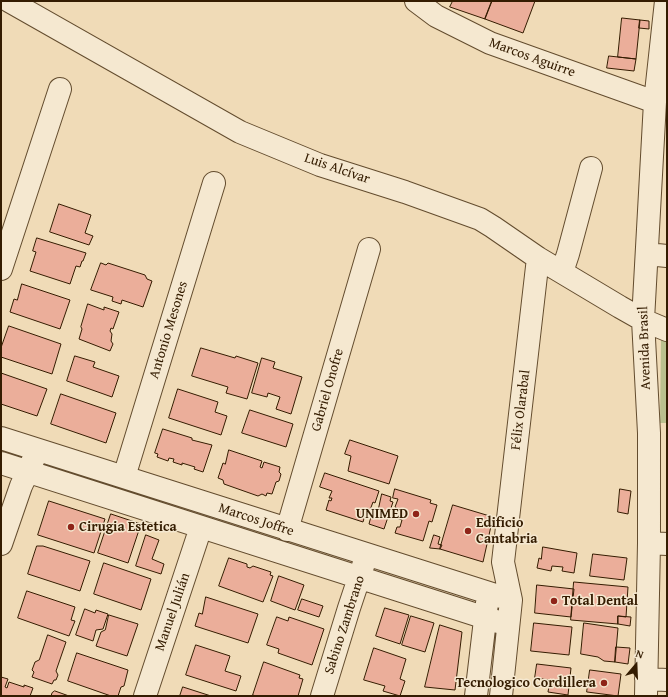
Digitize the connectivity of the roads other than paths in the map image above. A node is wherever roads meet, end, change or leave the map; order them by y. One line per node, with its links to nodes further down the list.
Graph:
1 (9, 1): 11 (street, Luis Alcívar)
2 (416, 1): 5 (street, Marcos Aguirre)
3 (666, 1): 5 (street, Avenida Brasil)
4 (60, 89): 12 (street)
5 (655, 102): 6 (street, Avenida Brasil)
6 (660, 124): 10 (street, Avenida Brasil)
7 (591, 168): 13 (street)
8 (214, 183): 21 (street, Antonio Mesones)
9 (369, 249): 23 (street, Gabriel Onofre)
10 (657, 255): 14 (street, Avenida Brasil)
11 (538, 258): 13 (street, Luis Alcívar); 27 (street, Félix Olarabal)
12 (1, 269)
13 (562, 272): 14 (street, Luis Alcívar)
14 (642, 320): 15 (street, Luis Alcívar); 16 (street, Avenida Brasil)
15 (667, 330)
16 (658, 433): 24 (street, Avenida Brasil)
17 (1, 438): 18 (street, Marcos Joffre)
18 (37, 450): 20 (street); 21 (street, Marcos Joffre)
19 (1, 463): 20 (street, Marcos Joffre)
20 (28, 471): 22 (street, Marcos Joffre); 25 (street)
21 (124, 477): 23 (street, Marcos Joffre)
22 (201, 527): 28 (street, Marcos Joffre); 34 (street, Manuel Julián)
23 (287, 530): 26 (street, Marcos Joffre)
24 (658, 543): 33 (street, Avenida Brasil)
25 (1, 544)
26 (367, 555): 28 (street, Sabino Zambrano); 29 (street, Marcos Joffre)
27 (503, 562): 29 (street, Félix Olarabal); 30 (street, Félix Olarabal)
28 (360, 577): 31 (street, Marcos Joffre); 35 (street, Sabino Zambrano)
29 (488, 593): 30 (street, Marcos Joffre); 31 (street, Félix Olarabal)
30 (511, 600): 32 (street, Félix Olarabal)
31 (485, 617): 32 (street, Marcos Joffre); 36 (street, Félix Olarabal)
32 (508, 625): 37 (street, Félix Olarabal)
33 (653, 685)
34 (144, 696)
35 (322, 696)
36 (476, 696)
37 (501, 696)

